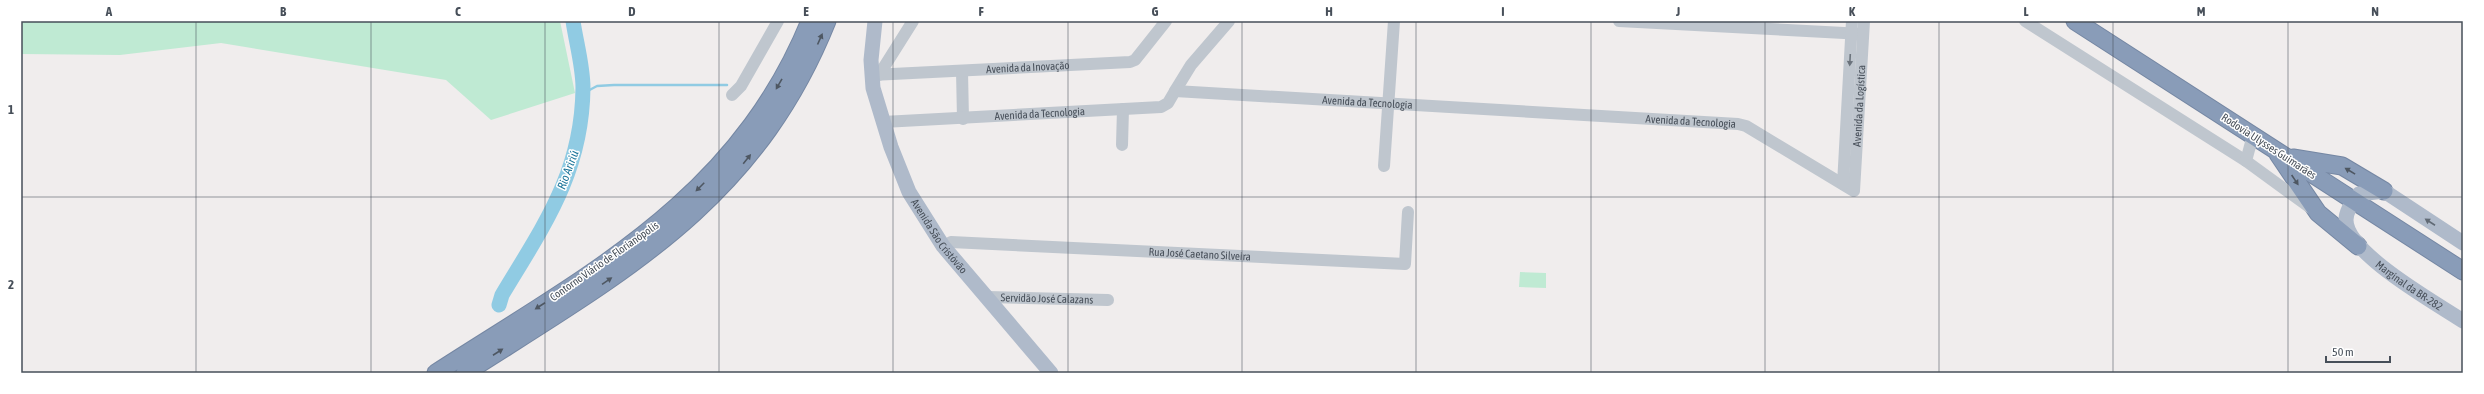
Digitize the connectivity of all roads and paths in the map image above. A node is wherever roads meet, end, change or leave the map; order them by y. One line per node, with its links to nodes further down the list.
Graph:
1 (778, 21): 19 (street)
2 (810, 21): 42 (highway, Contorno Viário de Florianópolis, one-way to 42)
3 (827, 21): 43 (highway, Contorno Viário de Florianópolis, one-way to 3)
4 (875, 21): 16 (main road, Avenida São Cristóvão)
5 (913, 21): 16 (street)
6 (1229, 21): 14 (street)
7 (1394, 21): 20 (street)
8 (1620, 21): 13 (street)
9 (1864, 21): 13 (street, Avenida da Logística)
10 (2026, 21): 28 (street)
11 (2075, 21): 24 (highway, Rodovia Ulysses Guimarães)
12 (1161, 23): 15 (street, Avenida da Inovação)
13 (1855, 29): 30 (street, Avenida da Logística)
14 (1191, 69): 17 (street); 18 (street)
15 (962, 71): 16 (street, Avenida da Inovação); 22 (street)
16 (875, 75): 23 (main road, Avenida São Cristóvão)
17 (1180, 91): 18 (street, Avenida da Tecnologia); 21 (street, Avenida da Tecnologia)
18 (1199, 92): 20 (street, Avenida da Tecnologia)
19 (732, 95)
20 (1388, 104): 29 (street); 30 (street, Avenida da Tecnologia)
21 (1123, 109): 22 (street, Avenida da Tecnologia); 25 (street)
22 (963, 119): 23 (street, Avenida da Tecnologia)
23 (883, 122): 36 (main road, Avenida São Cristóvão)
24 (2253, 135): 26 (highway, Rodovia Ulysses Guimarães); 28 (street)
25 (1122, 146)
26 (2273, 148): 27 (highway, Rodovia Ulysses Guimarães); 34 (highway, one-way to 34)
27 (2288, 158): 31 (highway, one-way to 27); 32 (highway, Rodovia Ulysses Guimarães)
28 (2246, 161): 34 (street)
29 (1384, 166)
30 (1849, 187)
31 (2384, 191): 32 (main road); 35 (main road, one-way to 31)
32 (2354, 200): 37 (main road, Marginal da BR-282); 38 (highway, Rodovia Ulysses Guimarães)
33 (1408, 212): 36 (street, Rua José Caetano Silveira)
34 (2318, 213): 37 (highway)
35 (2463, 243)
36 (944, 246): 39 (main road, Avenida São Cristóvão)
37 (2358, 246): 41 (main road, Marginal da BR-282)
38 (2463, 271)
39 (987, 297): 40 (street, Servidão José Calazans); 44 (main road, Avenida São Cristóvão)
40 (1108, 300)
41 (2463, 321)
42 (436, 373)
43 (465, 373)
44 (1051, 373)

